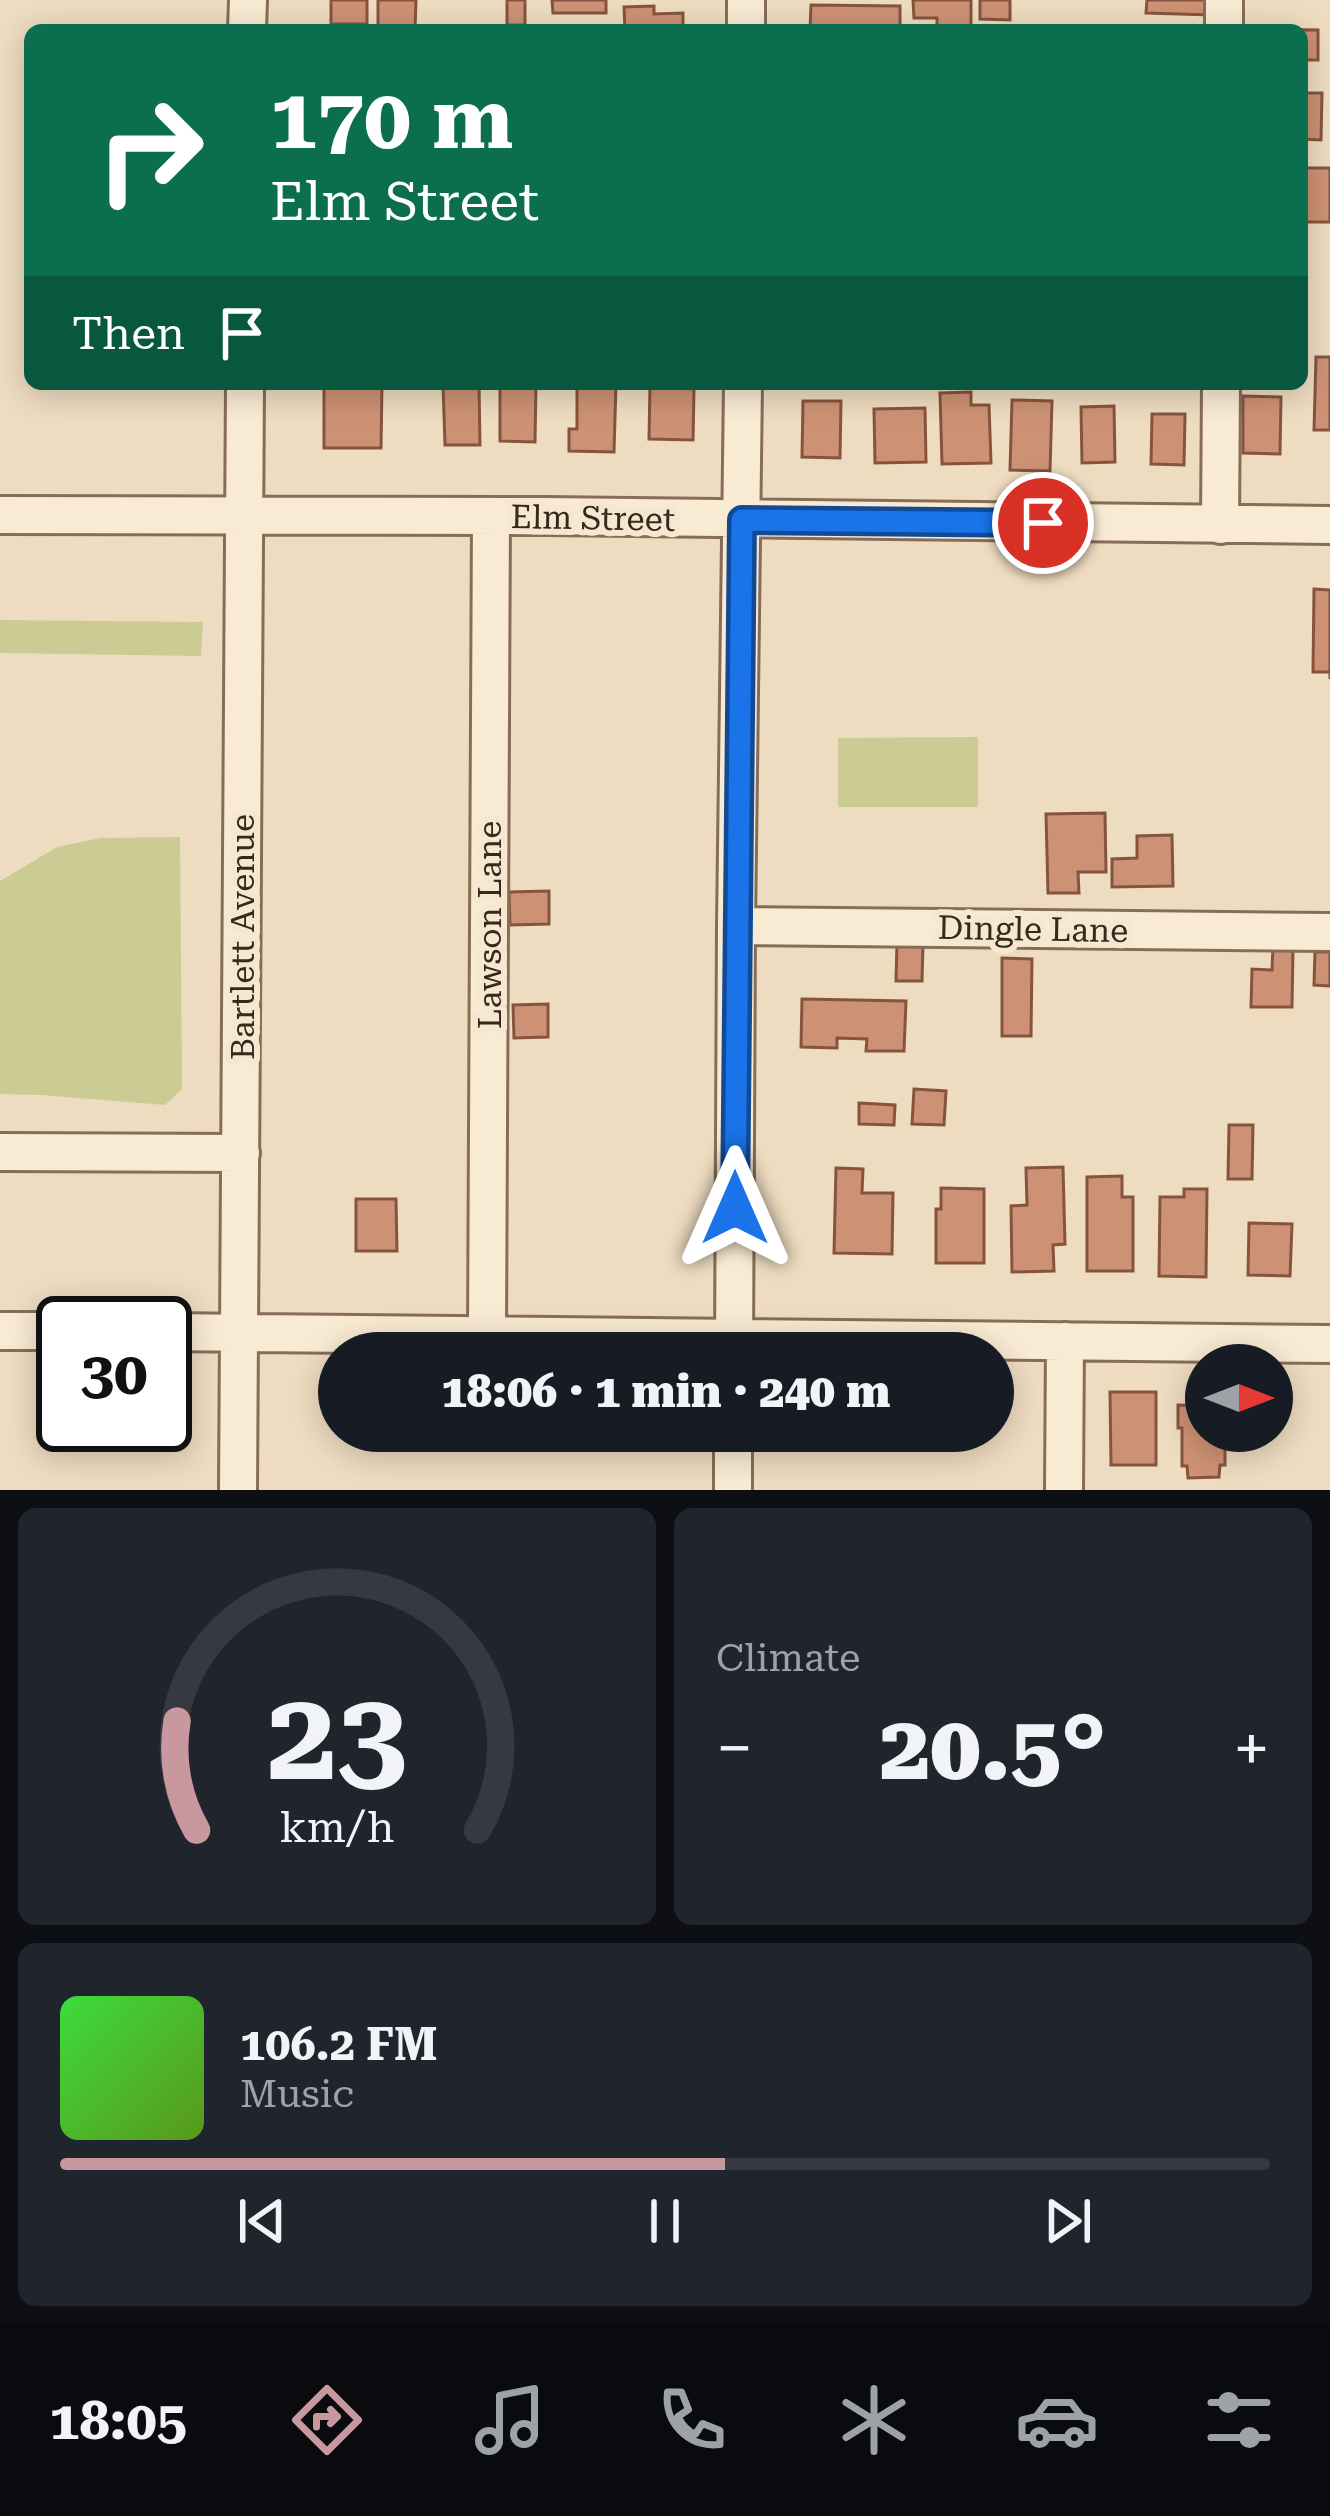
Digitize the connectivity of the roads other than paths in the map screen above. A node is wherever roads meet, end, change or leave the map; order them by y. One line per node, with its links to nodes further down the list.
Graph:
1 (245, 390): 5 (street, Bartlett Avenue)
2 (743, 390): 7 (street)
3 (1221, 390): 8 (street)
4 (0, 515): 5 (street, Elm Street)
5 (244, 515): 6 (street, Elm Street); 13 (street, Bartlett Avenue)
6 (491, 516): 7 (street, Elm Street); 17 (street, Lawson Lane)
7 (742, 520): 8 (street, Elm Street); 10 (street)
8 (1220, 525): 9 (street, Elm Street)
9 (1330, 525)
10 (736, 926): 11 (street, Dingle Lane); 18 (street)
11 (1330, 932)
12 (0, 1152): 13 (street)
13 (241, 1153): 19 (street, Bartlett Avenue)
14 (0, 1330): 15 (street)
15 (36, 1331)
16 (192, 1332): 19 (street)
17 (487, 1332)
18 (734, 1332)
19 (238, 1333): 20 (street); 25 (street, Bartlett Avenue)
20 (318, 1333)
21 (1065, 1342): 22 (street); 23 (street); 27 (street)
22 (1014, 1343)
23 (1330, 1344)
24 (733, 1452): 26 (street)
25 (238, 1490)
26 (733, 1490)
27 (1064, 1490)

